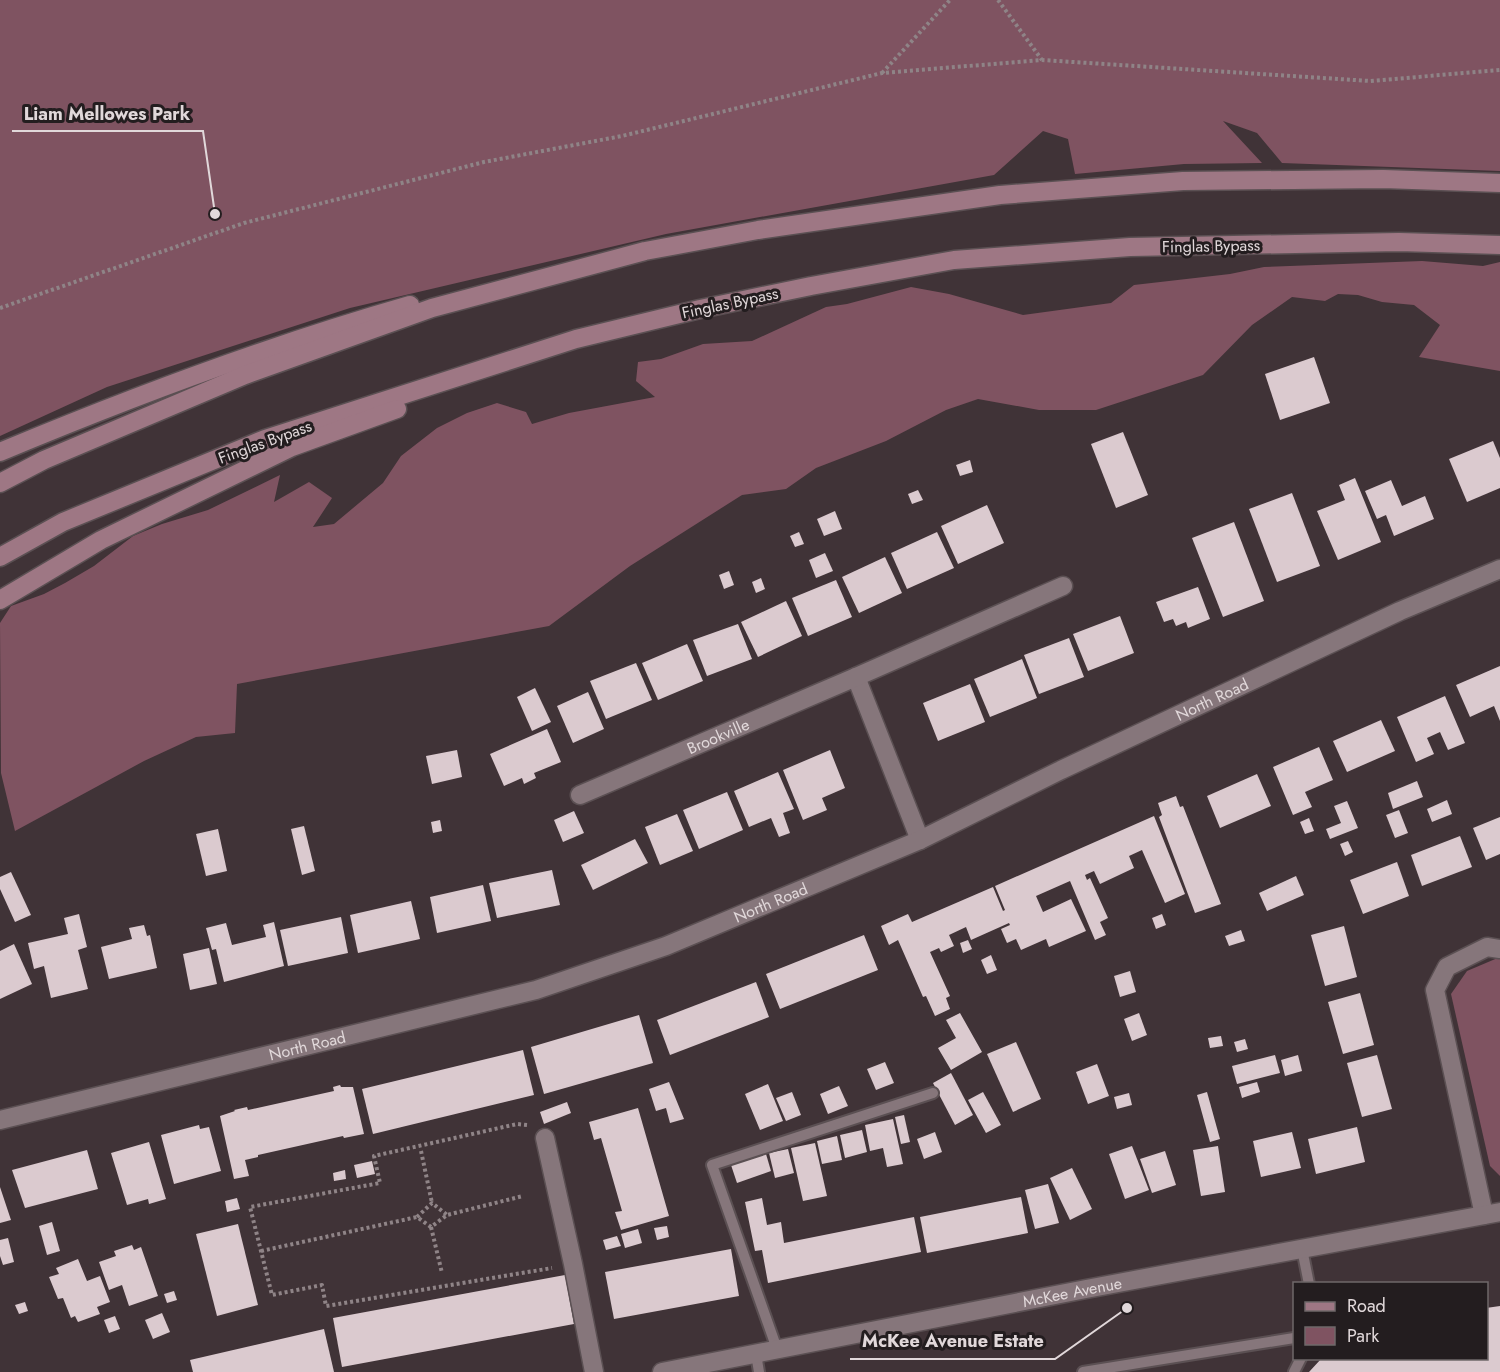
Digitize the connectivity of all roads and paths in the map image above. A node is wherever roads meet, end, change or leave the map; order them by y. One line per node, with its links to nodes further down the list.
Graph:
1 (950, 0): 5 (path)
2 (998, 0): 3 (path)
3 (1042, 60): 4 (path); 5 (path)
4 (1500, 70)
5 (882, 73): 9 (path)
6 (1500, 183): 8 (main road)
7 (1500, 245): 10 (main road, Finglas Bypass)
8 (645, 251): 11 (main road); 12 (main road)
9 (0, 308)
10 (700, 309): 13 (main road, Finglas Bypass); 16 (main road)
11 (0, 452)
12 (0, 483)
13 (0, 556)
14 (1500, 569): 19 (street, North Road)
15 (1063, 586): 17 (street, Brookville)
16 (0, 600)
17 (856, 678): 18 (street, Brookville); 19 (street)
18 (580, 795)
19 (920, 840): 22 (street, North Road)
20 (1500, 949): 27 (street, McKee Avenue)
21 (933, 1093): 37 (lane)
22 (0, 1120)
23 (541, 1132): 32 (path); 33 (street)
24 (421, 1151): 26 (path)
25 (523, 1196): 28 (path)
26 (432, 1203): 28 (path); 29 (path)
27 (1492, 1214): 31 (street, McKee Avenue)
28 (447, 1215): 30 (path)
29 (417, 1217): 30 (path); 32 (path)
30 (430, 1227): 34 (path)
31 (1302, 1249): 35 (lane); 37 (street, McKee Avenue)
32 (261, 1251): 33 (path)
33 (573, 1264): 39 (street)
34 (442, 1274)
35 (1309, 1282)
36 (1293, 1338): 42 (lane)
37 (777, 1349): 38 (street, McKee Avenue)
38 (756, 1354): 40 (street, McKee Avenue); 41 (lane)
39 (594, 1372)
40 (662, 1372)
41 (759, 1372)
42 (1083, 1372)

